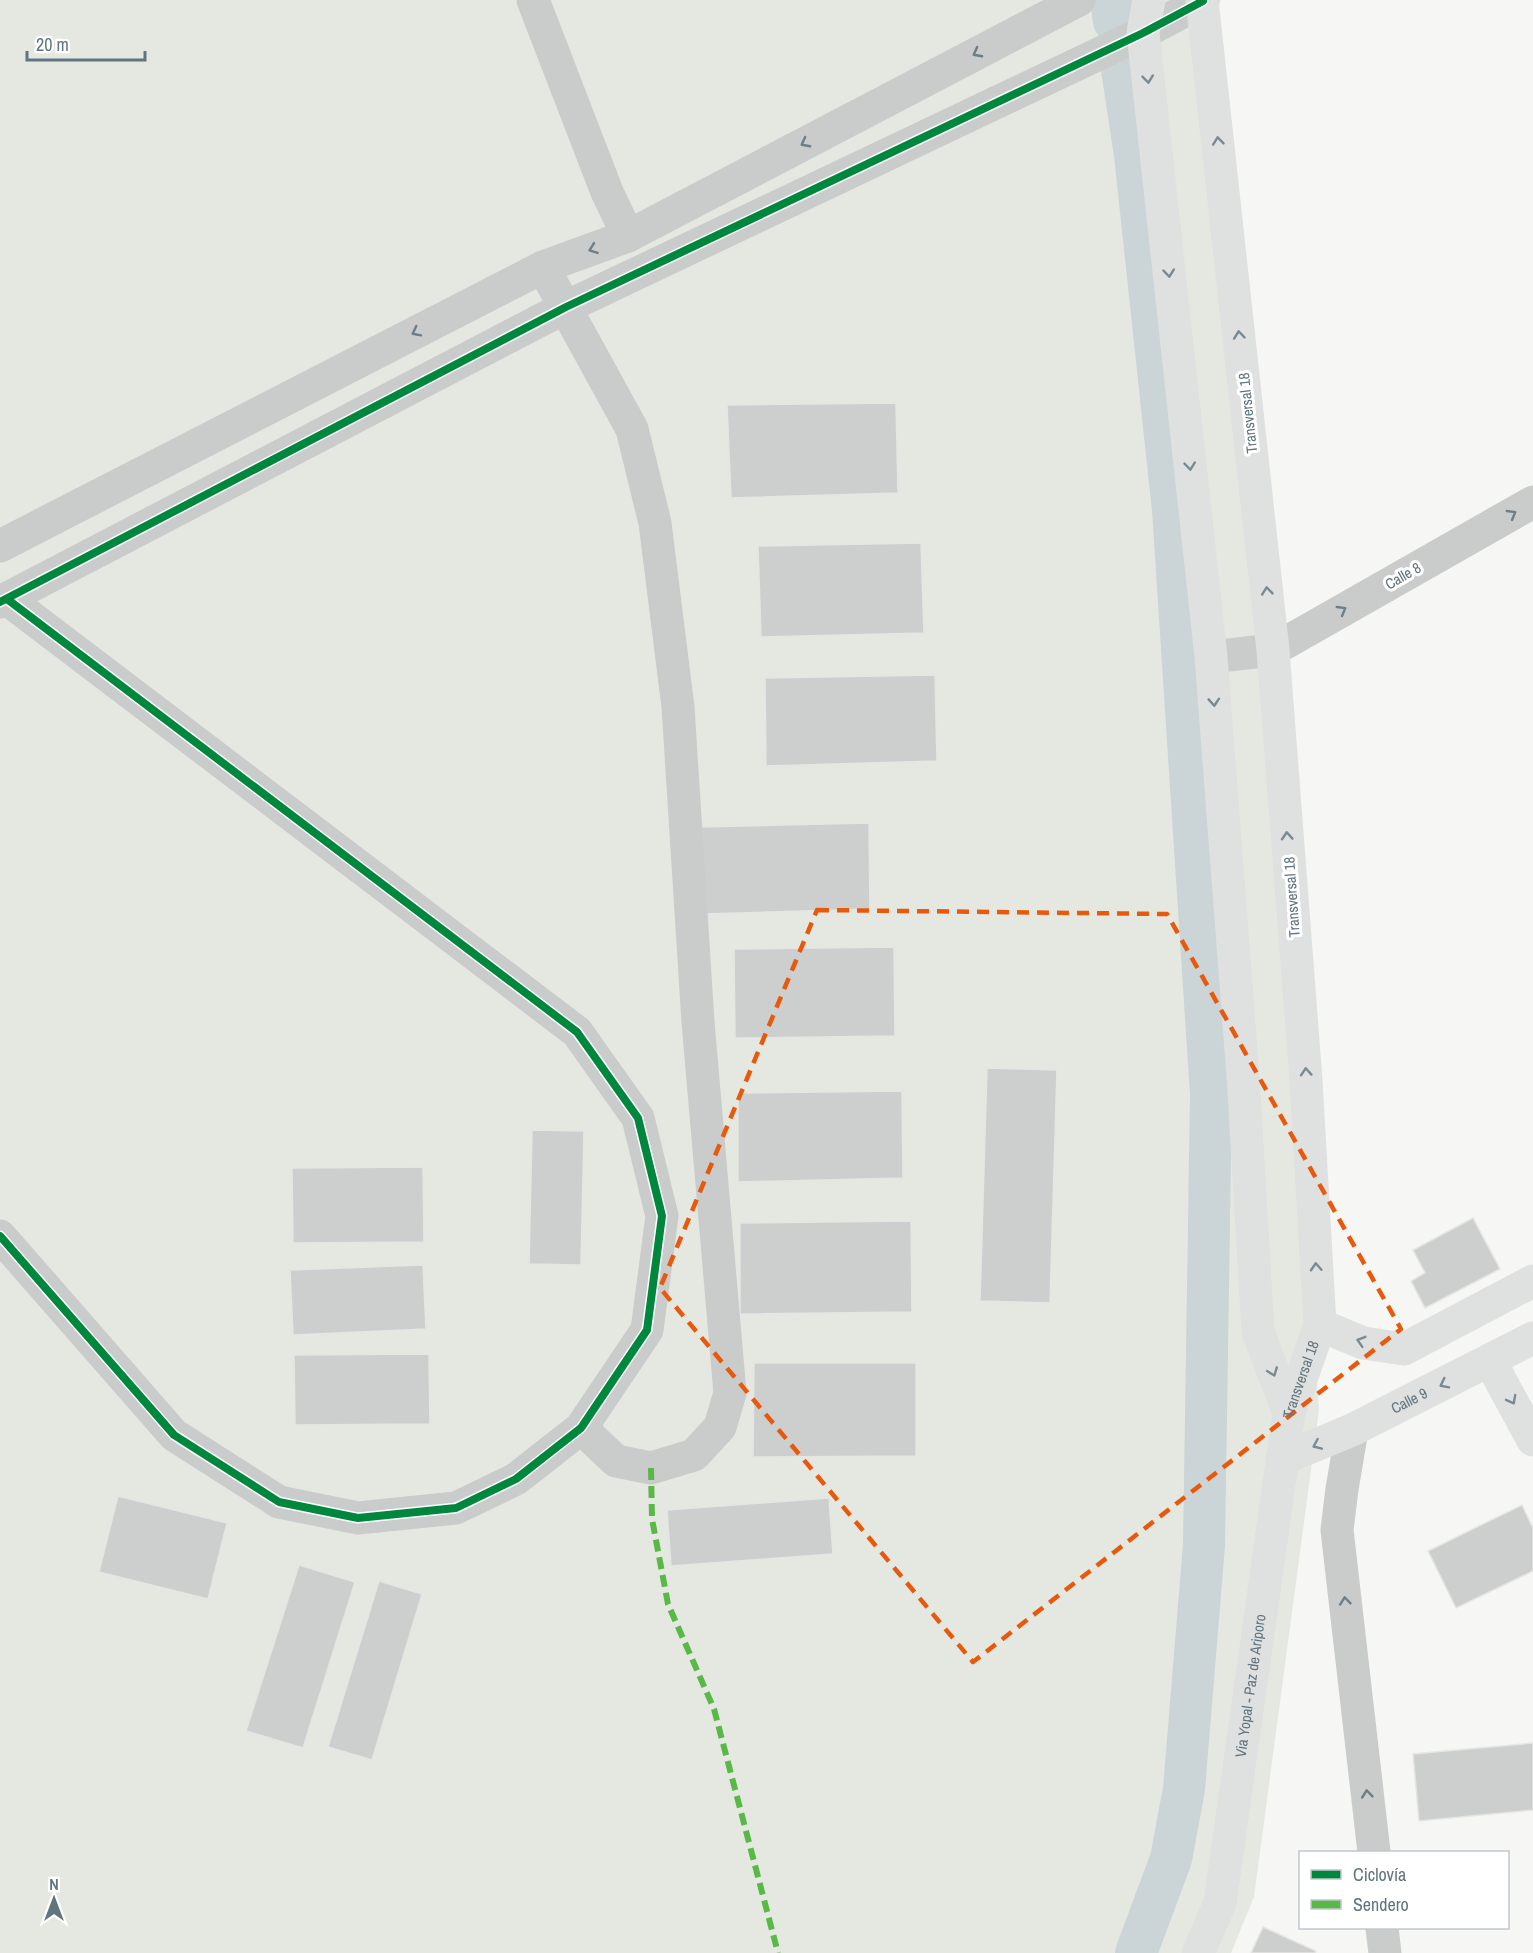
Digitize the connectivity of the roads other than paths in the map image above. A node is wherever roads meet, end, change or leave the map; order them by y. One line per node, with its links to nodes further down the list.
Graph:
1 (533, 0): 6 (street)
2 (1079, 0): 6 (street, one-way to 6)
3 (1149, 0): 5 (main road, Transversal 18)
4 (1203, 0): 5 (street); 12 (main road, Transversal 18, one-way to 4)
5 (1143, 33): 8 (street); 13 (main road, Transversal 18, one-way to 13)
6 (628, 236): 7 (street, one-way to 7)
7 (543, 267): 8 (street); 10 (street, one-way to 10)
8 (566, 307): 11 (street); 22 (street)
9 (1533, 502): 12 (street, Calle 8, one-way to 9)
10 (0, 546)
11 (4, 600): 22 (street)
12 (1273, 650): 13 (street); 17 (main road, Transversal 18, one-way to 12)
13 (1211, 657): 21 (main road, Transversal 18, one-way to 21)
14 (0, 1236): 22 (street)
15 (1533, 1281): 16 (main road)
16 (1462, 1319): 17 (main road, one-way to 17); 18 (main road)
17 (1320, 1325): 21 (main road, Transversal 18)
18 (1533, 1331)
19 (1533, 1338): 20 (main road, Calle 9)
20 (1491, 1361): 23 (main road, Calle 9, one-way to 23); 24 (main road, one-way to 24)
21 (1289, 1413): 25 (main road, Via Yopal - Paz de Ariporo)
22 (580, 1428)
23 (1352, 1430): 25 (main road, Calle 9, one-way to 25); 26 (street, one-way to 23)
24 (1533, 1440)
25 (1282, 1459): 28 (main road, Via Yopal - Paz de Ariporo)
26 (1374, 1851)
27 (1382, 1929): 29 (street)
28 (1198, 1953)
29 (1385, 1953)

